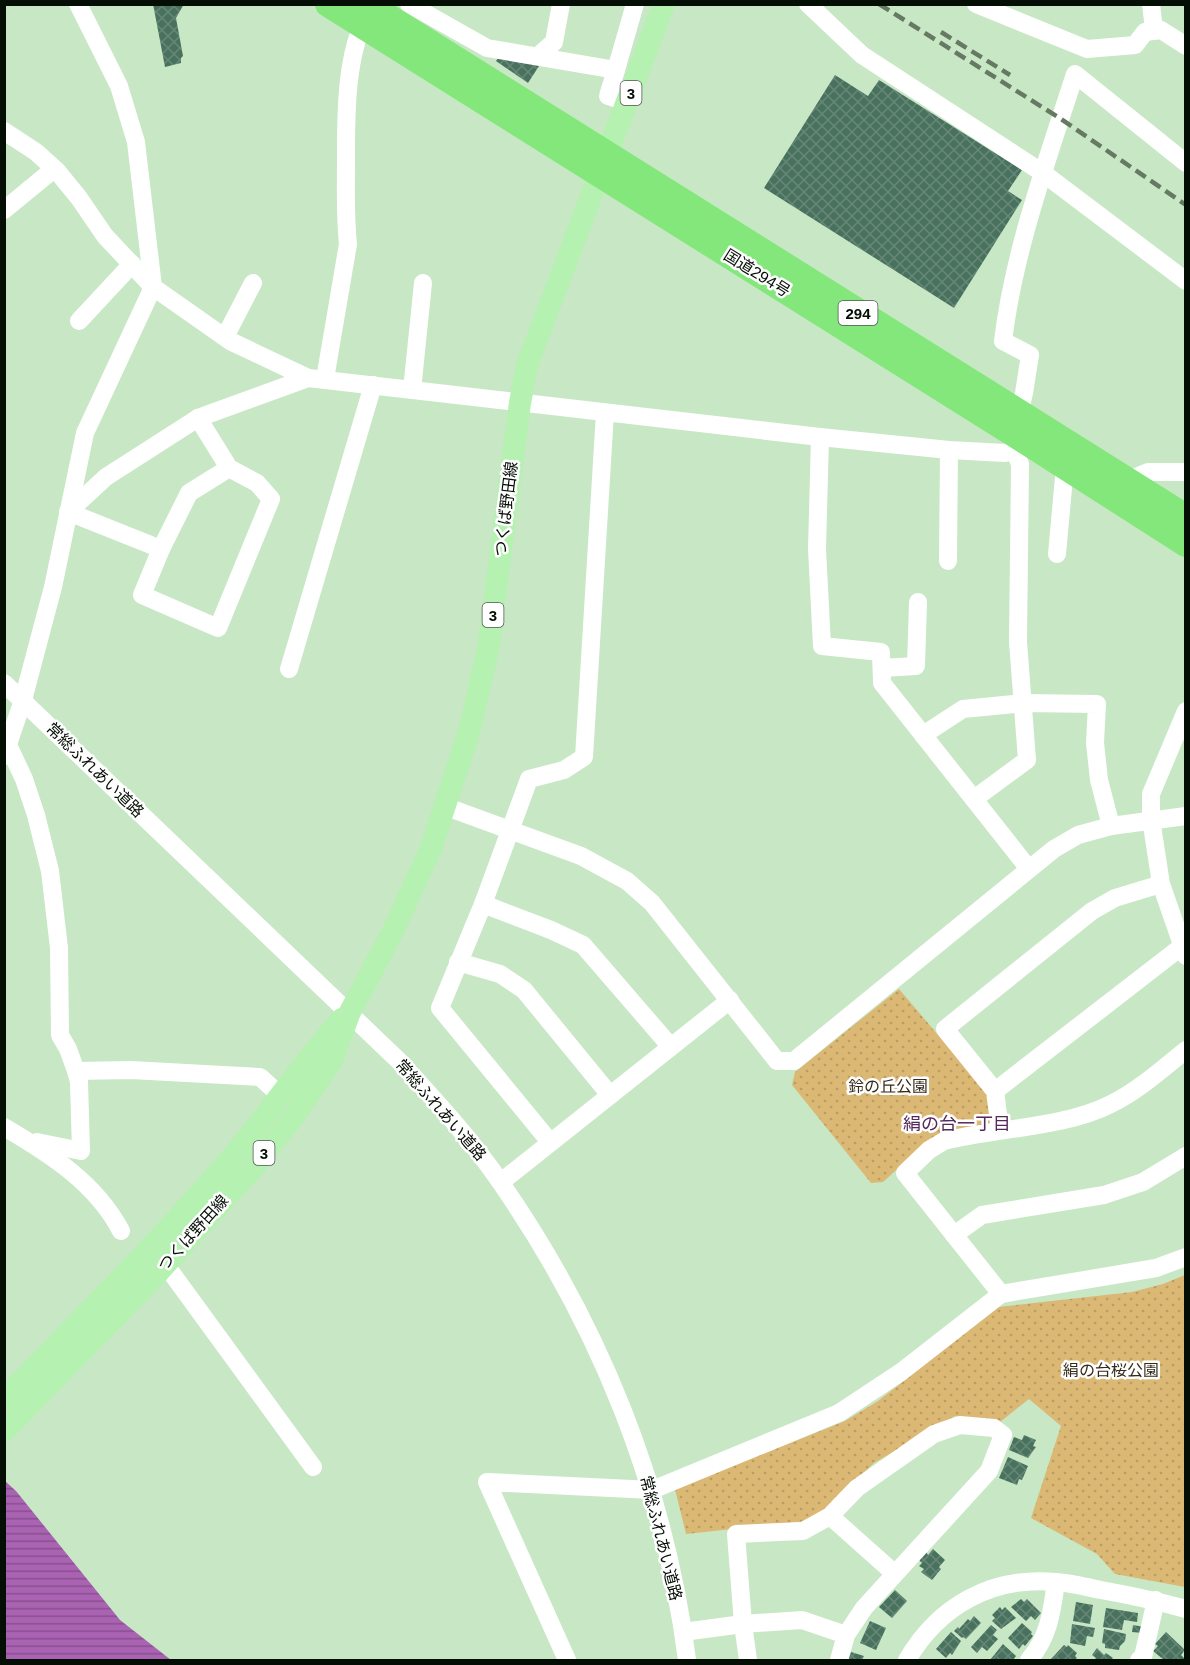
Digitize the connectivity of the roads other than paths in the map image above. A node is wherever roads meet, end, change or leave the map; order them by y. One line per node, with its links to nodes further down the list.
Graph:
1 (78, 4): 26 (street)
2 (328, 4): 10 (highway, 国道294号 / 294)
3 (409, 4): 13 (street)
4 (561, 4): 13 (street)
5 (634, 4): 14 (street)
6 (664, 4): 15 (main road, つくば野田線 / 3)
7 (808, 4): 20 (street)
8 (976, 4): 11 (street)
9 (1151, 4): 11 (street)
10 (369, 10): 18 (highway, 国道294号 / 294); 29 (street)
11 (1154, 30): 12 (street)
12 (1185, 46)
13 (538, 57): 14 (street)
14 (616, 70): 15 (street)
15 (627, 102): 18 (main road, つくば野田線 / 3)
16 (4, 131): 19 (street)
17 (1185, 163): 20 (street)
18 (603, 164): 32 (main road, つくば野田線 / 3); 34 (highway, 国道294号 / 294); 37 (highway, 国道294号 / 294)
19 (54, 169): 21 (street); 22 (street)
20 (1043, 173): 23 (street); 34 (street)
21 (4, 210)
22 (132, 264): 26 (street); 27 (street)
23 (1185, 281)
24 (253, 283): 28 (street)
25 (423, 283): 31 (street)
26 (153, 287): 28 (street); 43 (street)
27 (79, 321)
28 (225, 337): 29 (street)
29 (316, 379): 30 (street); 35 (street)
30 (373, 385): 31 (street); 51 (street)
31 (412, 390): 32 (street)
32 (520, 403): 33 (street); 59 (main road, つくば野田線 / 3)
33 (605, 412): 36 (street); 63 (street)
34 (1019, 414): 42 (highway, 国道294号 / 294)
35 (198, 418): 40 (street); 43 (street)
36 (820, 437): 38 (street); 50 (street)
37 (1021, 446): 38 (street); 39 (highway, 国道294号 / 294); 54 (street)
38 (950, 450): 48 (street)
39 (1065, 466): 45 (highway, 国道294号 / 294); 47 (street)
40 (229, 468): 46 (street); 46 (street)
41 (1185, 472): 42 (street)
42 (1126, 481): 44 (highway, 国道294号 / 294)
43 (68, 512): 46 (street); 53 (street)
44 (1185, 517)
45 (1185, 544)
46 (161, 549)
47 (1057, 554)
48 (948, 561)
49 (918, 602): 50 (street)
50 (882, 668): 56 (street)
51 (289, 669)
52 (4, 682): 53 (street, 常総ふれあい道路)
53 (22, 700): 57 (street); 70 (street, 常総ふれあい道路)
54 (1024, 703): 56 (street); 58 (street); 62 (street)
55 (1185, 711): 61 (street)
56 (922, 735): 58 (street)
57 (7, 751): 73 (street)
58 (975, 799): 64 (street)
59 (444, 806): 63 (street); 70 (main road, つくば野田線 / 3)
60 (1185, 816): 61 (street)
61 (1151, 819): 62 (street); 65 (street)
62 (1111, 826): 64 (street)
63 (509, 828): 66 (street); 69 (street)
64 (1029, 869): 69 (street)
65 (1161, 884): 67 (street); 74 (street)
66 (483, 904): 68 (street); 71 (street)
67 (1183, 951): 74 (street)
68 (458, 962): 75 (street); 80 (street)
69 (730, 1000): 71 (street)
70 (350, 1012): 76 (main road, つくば野田線 / 3); 82 (street, 常総ふれあい道路); 86 (main road, つくば野田線 / 3)
71 (670, 1047): 75 (street)
72 (1185, 1050): 78 (street)
73 (76, 1071): 76 (street); 79 (street)
74 (995, 1091): 78 (street)
75 (610, 1095): 80 (street)
76 (281, 1096): 88 (main road, つくば野田線 / 3)
77 (4, 1127): 79 (street)
78 (1000, 1131): 84 (street)
79 (24, 1138): 83 (street)
80 (550, 1142): 82 (street)
81 (1185, 1156): 84 (street)
82 (501, 1182): 91 (street, 常総ふれあい道路)
83 (121, 1231)
84 (954, 1235): 87 (street)
85 (1185, 1257): 87 (street)
86 (159, 1271): 89 (main road, つくば野田線 / 3); 90 (street)
87 (1001, 1294): 91 (street)
88 (4, 1399)
89 (4, 1431)
90 (314, 1467)
91 (652, 1490): 98 (street, 常総ふれあい道路); 100 (street)
92 (830, 1516): 93 (street); 93 (street); 97 (street)
93 (894, 1574): 99 (street)
94 (1056, 1582): 95 (street); 104 (street); 105 (street)
95 (1156, 1600): 96 (street); 106 (street)
96 (1185, 1609)
97 (743, 1624): 98 (street); 99 (street); 102 (street)
98 (683, 1632): 101 (street, 常総ふれあい道路)
99 (846, 1635): 103 (street)
100 (567, 1660)
101 (687, 1660)
102 (748, 1660)
103 (839, 1660)
104 (907, 1660)
105 (1029, 1660)
106 (1139, 1660)

